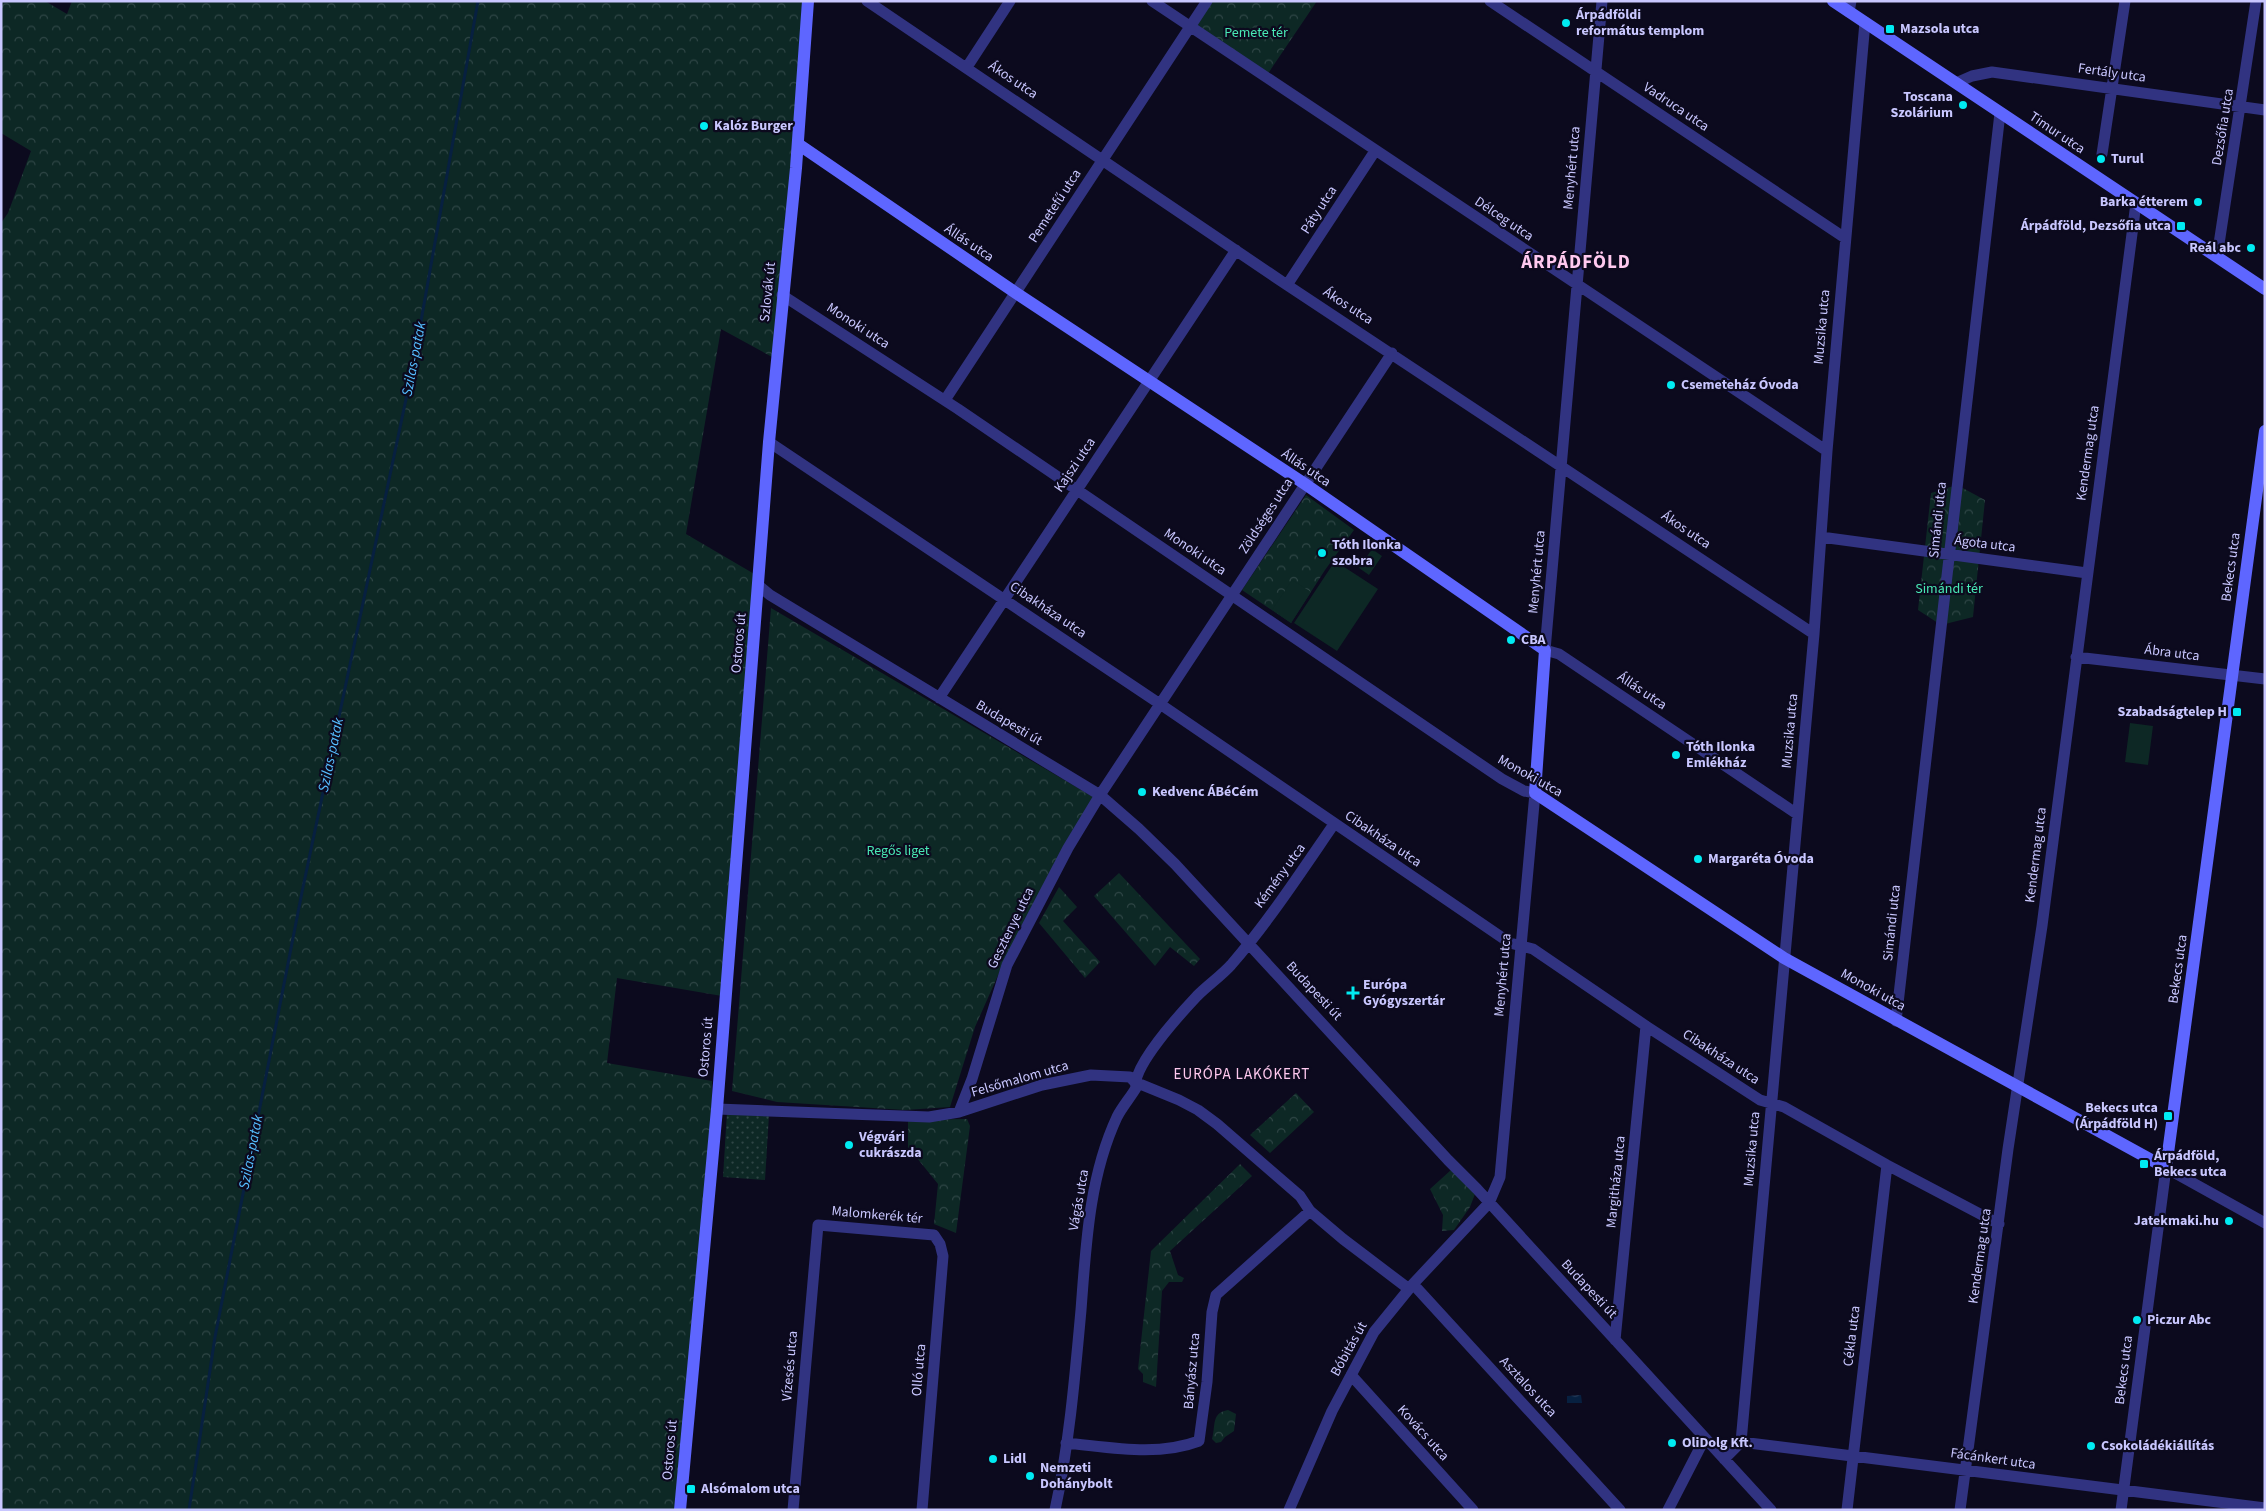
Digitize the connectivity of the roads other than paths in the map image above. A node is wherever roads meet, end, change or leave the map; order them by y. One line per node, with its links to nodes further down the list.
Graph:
1 (808, 1): 21 (street, Szlovák út)
2 (867, 1): 14 (street, Ákos utca)
3 (1010, 1): 14 (street)
4 (1152, 1): 13 (street)
5 (1207, 1): 13 (street)
6 (1490, 1): 15 (street, Vadruca utca)
7 (1602, 1): 15 (street, Menyhért utca)
8 (1834, 1): 11 (street, Timur utca)
9 (2125, 1): 17 (street)
10 (2256, 1): 18 (street, Dezsőfia utca)
11 (1850, 6): 12 (street, Timur utca)
12 (1865, 22): 16 (street, Timur utca); 26 (street, Muzsika utca)
13 (1190, 27): 22 (street, Délceg utca); 24 (street, Pemetefű utca)
14 (968, 68): 24 (street, Ákos utca)
15 (1596, 72): 26 (street, Vadruca utca); 30 (street, Menyhért utca)
16 (1956, 83): 17 (street, Fertály utca); 20 (street, Timur utca)
17 (2110, 88): 18 (street, Fertály utca); 23 (street)
18 (2241, 107): 19 (street, Fertály utca); 28 (street, Dezsőfia utca)
19 (2265, 110)
20 (2000, 113): 25 (street, Timur utca); 44 (street, Simándi utca)
21 (798, 144): 32 (street, Állás utca); 33 (street, Szlovák út)
22 (1375, 152): 29 (street, Páty utca); 30 (street, Délceg utca)
23 (2102, 154)
24 (1102, 160): 27 (street, Ákos utca); 32 (street, Pemetefű utca)
25 (2136, 203): 28 (street, Timur utca); 45 (street, Kendermag utca)
26 (1845, 238): 39 (street, Muzsika utca)
27 (1236, 250): 29 (street, Ákos utca); 35 (street, Kajszi utca)
28 (2217, 257): 31 (street, Timur utca)
29 (1287, 284): 34 (street, Ákos utca)
30 (1576, 285): 39 (street, Délceg utca); 40 (street, Menyhért utca)
31 (2265, 289)
32 (1016, 293): 35 (street, Állás utca); 36 (street, Pemetefű utca)
33 (782, 295): 36 (street, Monoki utca); 38 (street, Szlovák út)
34 (1392, 353): 40 (street, Ákos utca); 41 (street, Zöldséges utca)
35 (1149, 381): 41 (street, Állás utca); 42 (street, Kajszi utca)
36 (945, 400): 42 (street, Monoki utca)
37 (2265, 431): 52 (street, Bekecs utca)
38 (769, 442): 46 (street, Szlovák út); 48 (street, Cibakháza utca)
39 (1827, 451): 43 (street, Muzsika utca)
40 (1562, 465): 49 (street, Ákos utca); 50 (street, Menyhért utca)
41 (1305, 484): 47 (street, Zöldséges utca); 50 (street, Állás utca)
42 (1076, 489): 47 (street, Monoki utca); 48 (street, Kajszi utca)
43 (1821, 537): 44 (street, Ágota utca); 49 (street, Muzsika utca)
44 (1949, 555): 45 (street, Ágota utca); 63 (street, Simándi utca)
45 (2087, 573): 51 (street, Kendermag utca)
46 (758, 585): 54 (street, Budapesti út); 68 (street, Ostoros út)
47 (1232, 595): 55 (street, Zöldséges utca); 56 (street, Monoki utca)
48 (1005, 599): 54 (street, Kajszi utca); 55 (street, Cibakháza utca)
49 (1814, 634): 58 (street, Muzsika utca)
50 (1545, 650): 56 (street, Menyhért utca); 58 (street, Állás utca)
51 (2076, 657): 52 (street, Ábra utca); 66 (street, Kendermag utca)
52 (2232, 675): 53 (street, Ábra utca); 71 (street, Bekecs utca)
53 (2265, 679)
54 (939, 698): 57 (street, Budapesti út)
55 (1160, 704): 57 (street, Zöldséges utca); 59 (street, Cibakháza utca)
56 (1535, 793): 61 (street, Menyhért utca); 62 (street, Monoki utca)
57 (1100, 795): 60 (street, Budapesti út); 69 (street, Gesztenye utca)
58 (1797, 814): 62 (street, Muzsika utca)
59 (1334, 824): 60 (street, Kémény utca); 61 (street, Cibakháza utca)
60 (1247, 942): 65 (street, Vágás utca); 72 (street, Budapesti út)
61 (1521, 944): 64 (street, Cibakháza utca); 72 (street, Menyhért utca)
62 (1784, 958): 63 (street, Monoki utca); 67 (street, Muzsika utca)
63 (1896, 1021): 66 (street, Monoki utca)
64 (1646, 1026): 67 (street, Cibakháza utca); 79 (street, Margitháza utca)
65 (1134, 1082): 69 (street, Felsőmalom utca); 73 (street, Felsőmalom utca); 83 (street, Vágás utca)
66 (2019, 1087): 71 (street, Monoki utca); 75 (street, Kendermag utca)
67 (1771, 1103): 70 (street, Cibakháza utca); 82 (street, Muzsika utca)
68 (717, 1109): 69 (street, Felsőmalom utca); 89 (street, Ostoros út)
69 (960, 1112)
70 (1887, 1165): 75 (street, Cibakháza utca); 84 (street, Cékla utca)
71 (2166, 1168): 74 (street, Monoki utca); 87 (street, Bekecs utca)
72 (1489, 1203): 78 (street, Bóbitás út); 79 (street, Budapesti út)
73 (1310, 1211): 78 (street, Felsőmalom utca); 83 (street, Bányász utca)
74 (2265, 1223)
75 (1999, 1224): 86 (street, Kendermag utca)
76 (818, 1225): 77 (street, Malomkerék tér); 90 (street, Vízesés utca)
77 (934, 1235): 91 (street, Olló utca)
78 (1411, 1287): 80 (street, Bóbitás út); 95 (street, Asztalos utca)
79 (1616, 1340): 81 (street, Budapesti út)
80 (1351, 1375): 93 (street, Bóbitás út); 94 (street, Kovács utca)
81 (1705, 1438): 85 (street, Budapesti út); 96 (street)
82 (1741, 1442): 84 (street, Fácánkert utca); 85 (street)
83 (1066, 1443): 92 (street, Vágás utca)
84 (1853, 1455): 86 (street, Fácánkert utca); 98 (street, Cékla utca)
85 (1724, 1459): 97 (street, Budapesti út)
86 (1966, 1470): 87 (street, Fácánkert utca); 99 (street, Kendermag utca)
87 (2124, 1491): 88 (street, Fácánkert utca); 100 (street, Bekecs utca)
88 (2265, 1508)
89 (680, 1510)
90 (793, 1510)
91 (922, 1510)
92 (1055, 1510)
93 (1289, 1510)
94 (1473, 1510)
95 (1620, 1510)
96 (1668, 1510)
97 (1771, 1510)
98 (1848, 1510)
99 (1960, 1510)
100 (2121, 1510)

